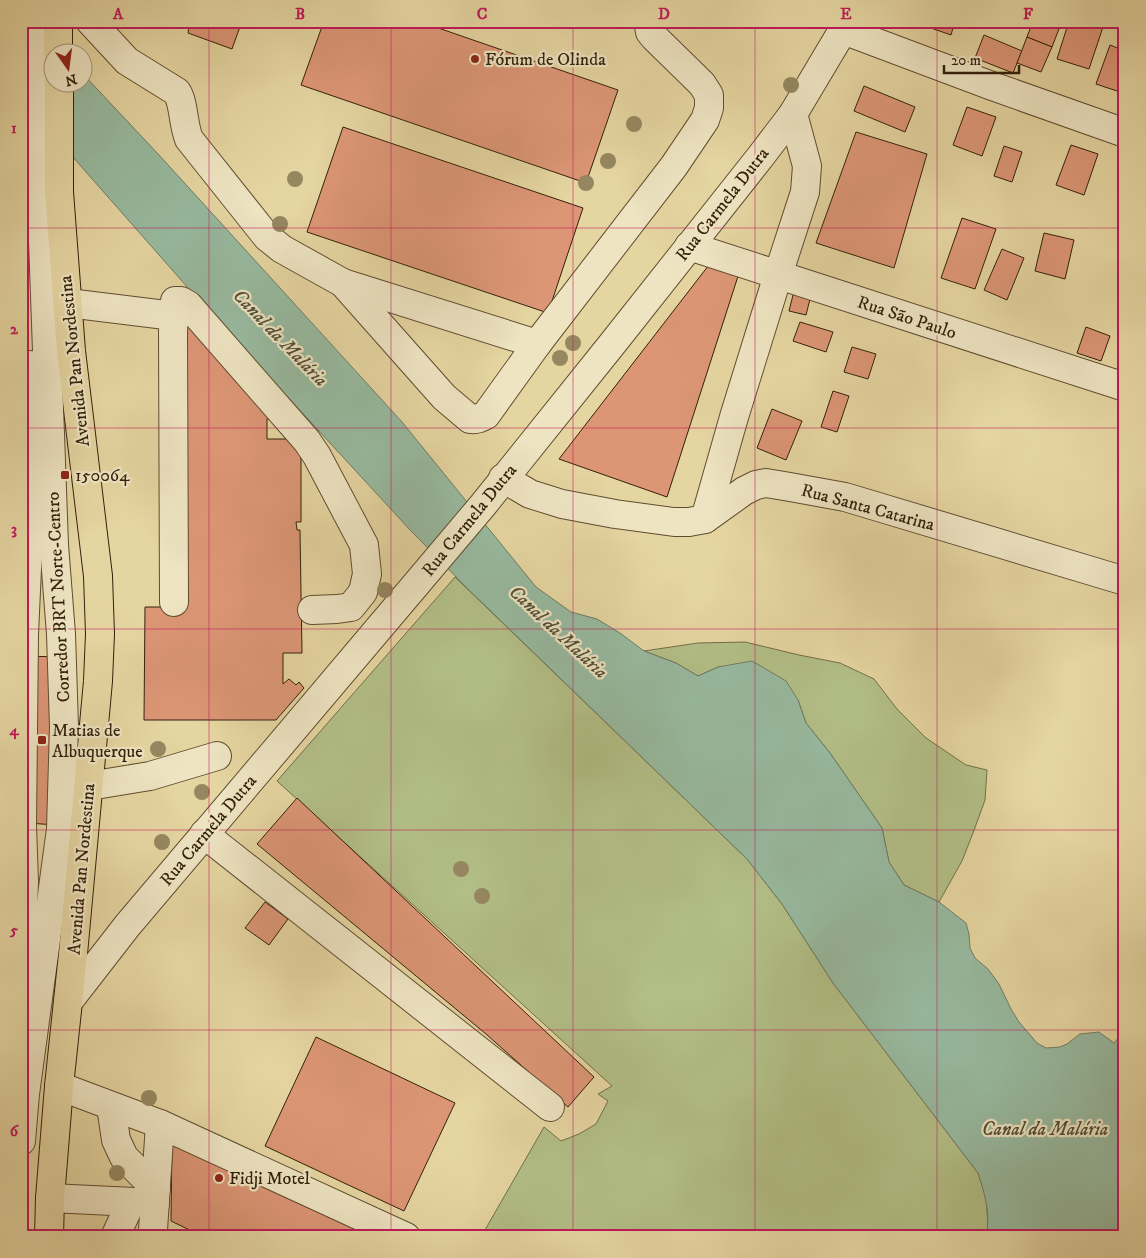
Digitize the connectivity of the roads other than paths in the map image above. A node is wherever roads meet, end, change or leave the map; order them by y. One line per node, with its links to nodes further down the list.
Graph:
1 (28, 21): 10 (street)
2 (648, 21): 16 (street)
3 (51, 22): 6 (highway); 10 (street)
4 (845, 25): 8 (street, Rua Carmela Dutra); 9 (street)
5 (99, 26): 13 (street)
6 (56, 42)
7 (58, 92): 10 (highway, Avenida Pan Nordestina)
8 (793, 114): 11 (street, Rua Carmela Dutra); 12 (street)
9 (1125, 133)
10 (44, 189): 14 (highway, Avenida Pan Nordestina); 19 (street, Corredor BRT Norte-Centro); 30 (street)
11 (689, 246): 12 (street, Rua São Paulo); 20 (street, Rua Carmela Dutra)
12 (778, 275): 18 (street, Rua São Paulo); 21 (street)
13 (343, 283): 16 (street); 16 (street)
14 (68, 303): 15 (street); 17 (highway, Avenida Pan Nordestina)
15 (174, 316): 23 (street); 24 (street)
16 (537, 344)
17 (71, 351): 19 (street); 26 (highway, Avenida Pan Nordestina)
18 (1125, 387)
19 (52, 465): 27 (street, Corredor BRT Norte-Centro)
20 (503, 478): 21 (street, Rua Santa Catarina); 28 (street, Rua Carmela Dutra)
21 (704, 519): 22 (street, Rua Santa Catarina)
22 (1125, 581)
23 (174, 602)
24 (312, 610)
25 (218, 756): 26 (street)
26 (89, 786): 29 (highway, Avenida Pan Nordestina)
27 (61, 829): 29 (street, Corredor BRT Norte-Centro); 36 (street, Corredor BRT Norte-Centro)
28 (204, 834): 31 (street, Rua Carmela Dutra); 34 (street)
29 (73, 954): 31 (highway, Avenida Pan Nordestina)
30 (21, 958)
31 (68, 1002): 32 (highway, Avenida Pan Nordestina)
32 (59, 1086): 33 (street); 37 (highway, Avenida Pan Nordestina)
33 (110, 1106): 35 (street); 38 (street)
34 (550, 1107)
35 (160, 1124): 38 (street); 42 (street)
36 (21, 1141)
37 (50, 1198): 38 (street); 40 (highway, Avenida Pan Nordestina)
38 (147, 1198): 39 (street); 41 (street)
39 (157, 1234)
40 (49, 1237)
41 (115, 1237)
42 (406, 1237)

